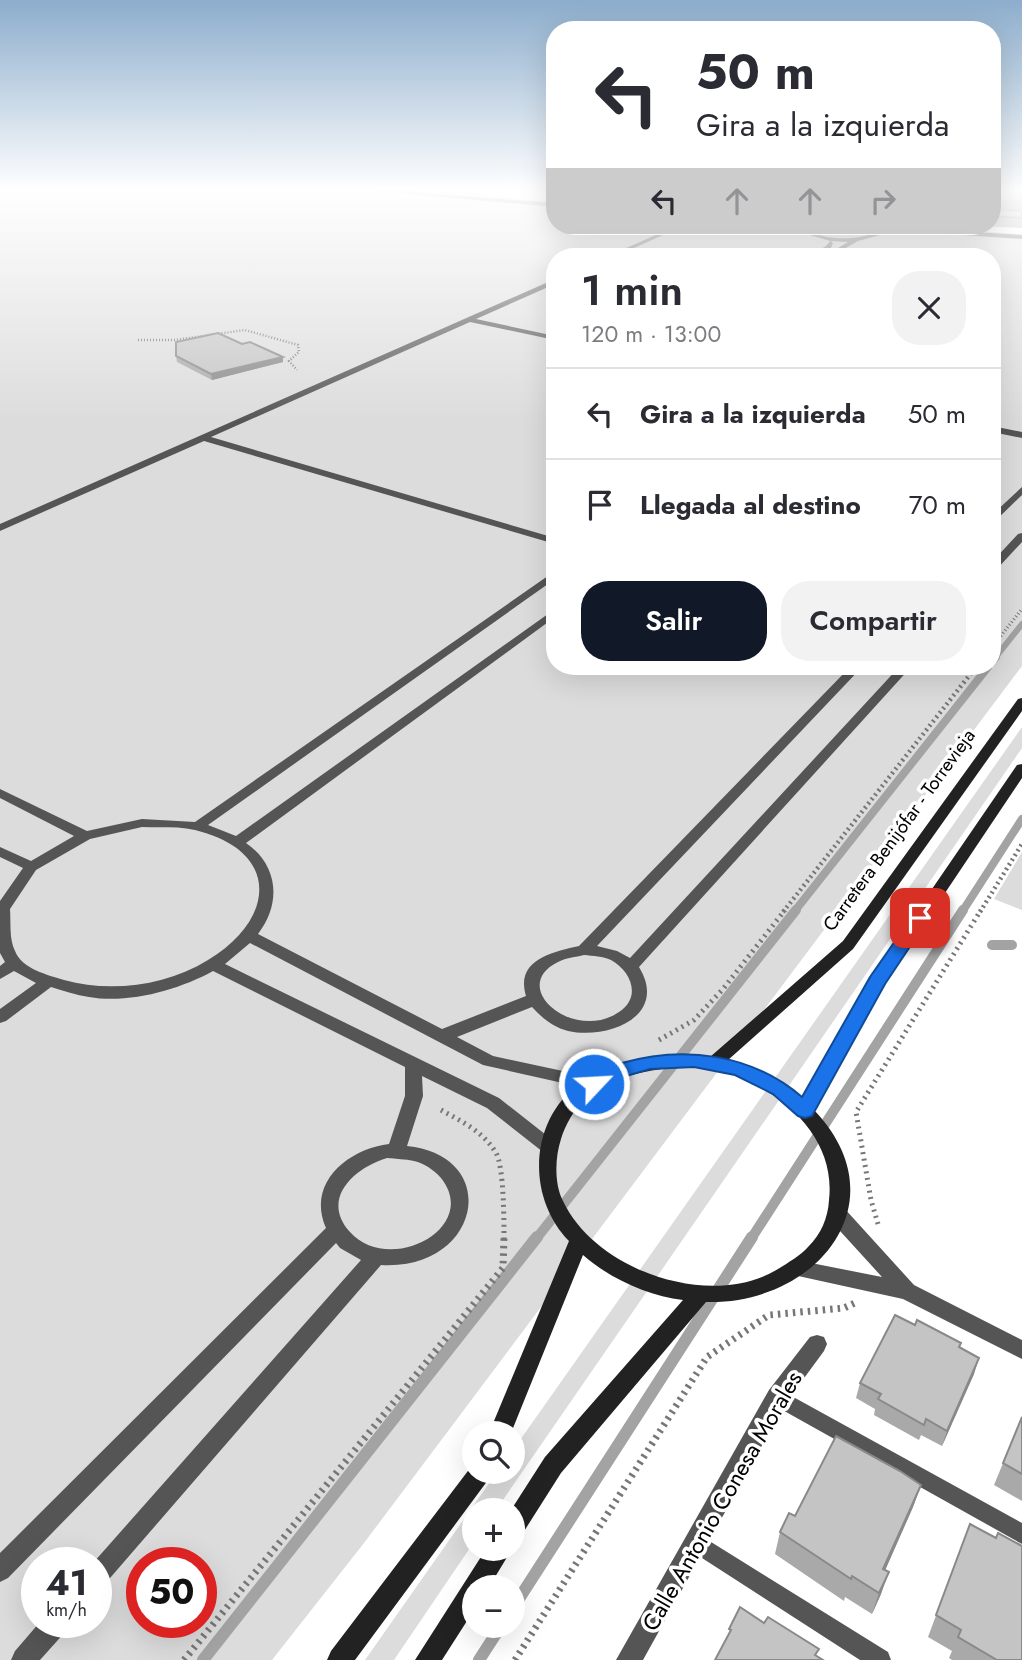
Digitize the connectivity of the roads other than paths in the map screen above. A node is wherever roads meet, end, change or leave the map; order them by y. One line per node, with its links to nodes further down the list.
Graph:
1 (546, 285): 2 (street)
2 (468, 319): 3 (street); 6 (street)
3 (546, 336)
4 (1001, 431): 5 (street)
5 (1022, 435)
6 (201, 437): 9 (street); 11 (street)
7 (1022, 490): 8 (street)
8 (1001, 512)
9 (0, 527)
10 (1022, 536): 12 (street)
11 (546, 538)
12 (1001, 558)
13 (546, 579): 20 (street)
14 (546, 619): 22 (street)
15 (848, 675): 26 (street)
16 (898, 675): 29 (street)
17 (1022, 702): 36 (main road, Carretera Benijófar - Torrevieja)
18 (1022, 768): 38 (main road)
19 (0, 793): 21 (street)
20 (198, 826): 21 (street); 22 (street)
21 (85, 836): 24 (street)
22 (239, 841): 25 (street)
23 (0, 851): 24 (street)
24 (32, 867): 27 (street)
25 (250, 936): 28 (street); 34 (street)
26 (584, 950): 29 (street); 32 (street)
27 (15, 963): 30 (street); 31 (street)
28 (213, 965): 31 (street); 35 (street)
29 (631, 967): 32 (street)
30 (0, 974)
31 (48, 981): 33 (street)
32 (533, 1000): 34 (street)
33 (0, 1017)
34 (442, 1036): 37 (street)
35 (413, 1062): 39 (street); 40 (street)
36 (713, 1064): 37 (main road); 38 (main road)
37 (594, 1084): 39 (main road)
38 (805, 1110): 41 (main road)
39 (549, 1147): 43 (main road)
40 (396, 1151): 42 (street); 44 (street)
41 (837, 1214): 45 (main road); 46 (street)
42 (336, 1230): 44 (street); 57 (street)
43 (579, 1240): 47 (main road); 51 (main road)
44 (376, 1256): 56 (street)
45 (796, 1268): 46 (street); 47 (main road)
46 (907, 1291): 49 (street)
47 (702, 1293): 53 (main road)
48 (817, 1345): 50 (street, Calle Antonio Conesa Morales)
49 (1022, 1349)
50 (777, 1397): 54 (lane); 55 (street, Calle Antonio Conesa Morales)
51 (505, 1421)
52 (471, 1484): 61 (main road)
53 (525, 1509)
54 (1022, 1534)
55 (695, 1542): 63 (street, Calle Antonio Conesa Morales); 64 (lane)
56 (112, 1559)
57 (0, 1570)
58 (462, 1608): 62 (main road)
59 (43, 1638): 60 (street)
60 (24, 1660)
61 (340, 1660)
62 (428, 1660)
63 (629, 1660)
64 (880, 1660)

